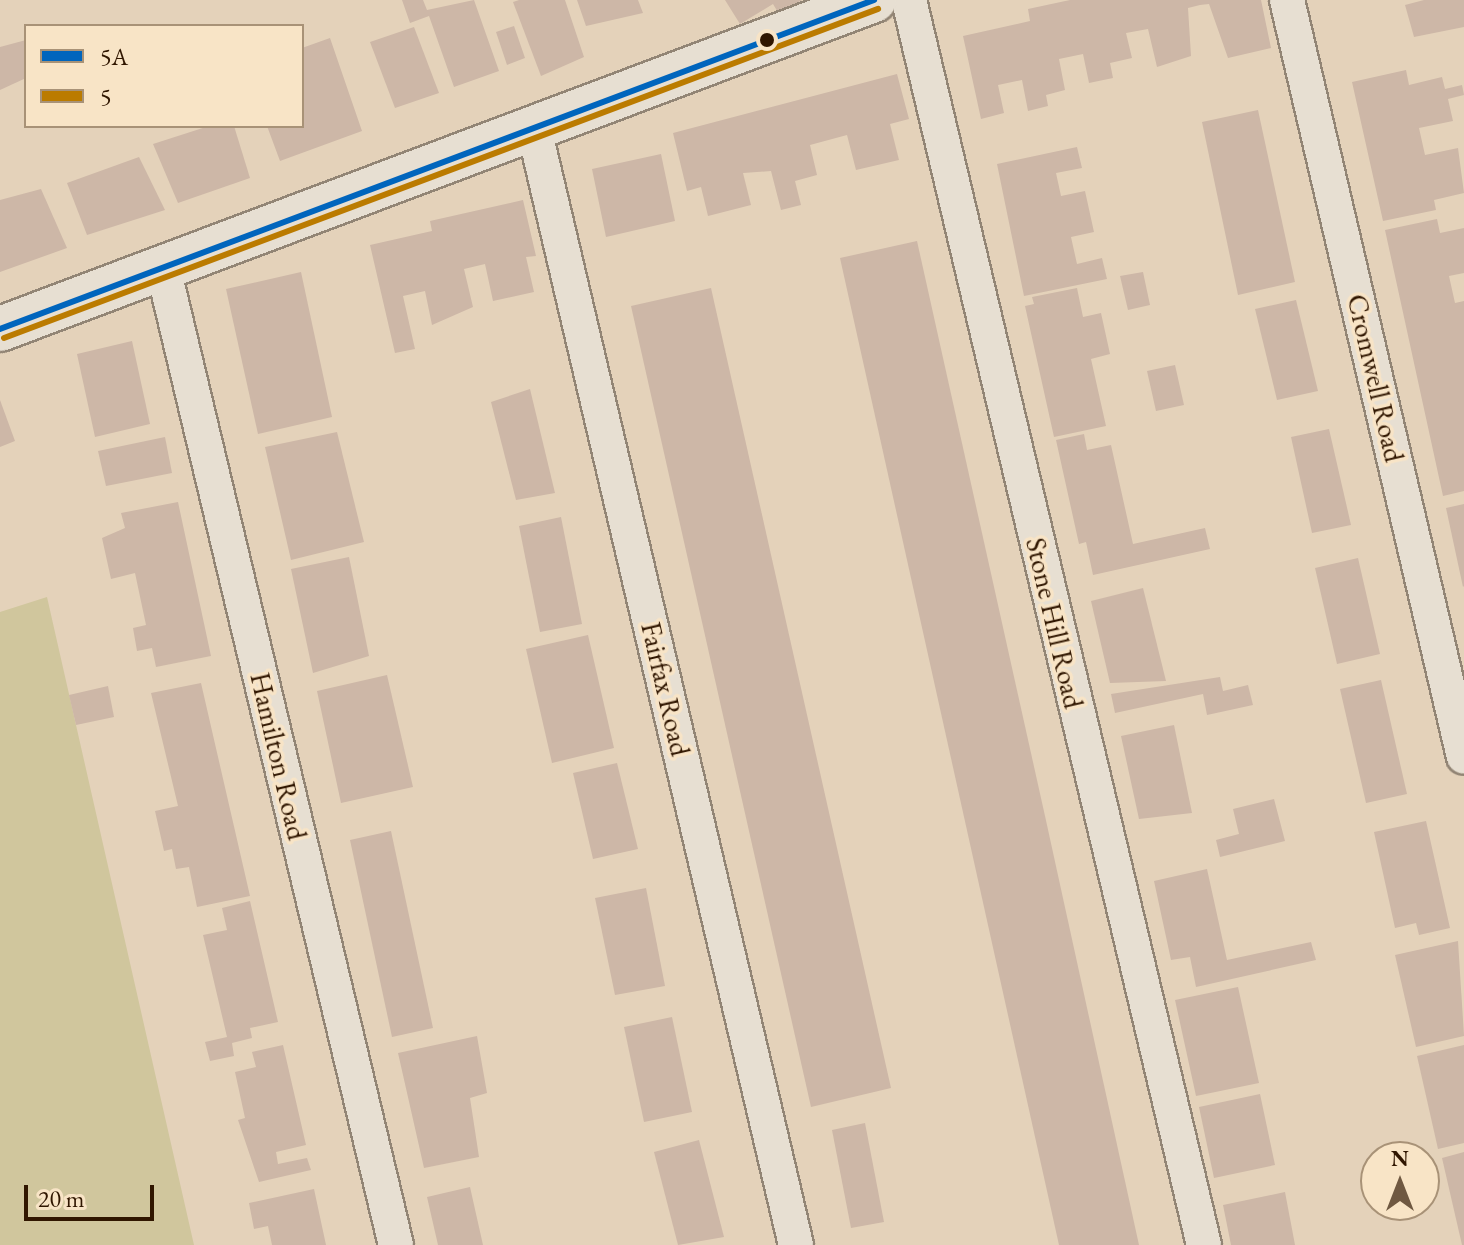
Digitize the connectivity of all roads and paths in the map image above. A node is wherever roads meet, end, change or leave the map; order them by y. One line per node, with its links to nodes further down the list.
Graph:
1 (874, 0): 4 (street)
2 (909, 0): 10 (street, Stone Hill Road)
3 (1287, 0): 7 (street, Cromwell Road)
4 (535, 133): 5 (street); 9 (street, Fairfax Road)
5 (163, 268): 6 (street); 8 (street, Hamilton Road)
6 (0, 329)
7 (1464, 757)
8 (396, 1245)
9 (796, 1245)
10 (1204, 1245)

